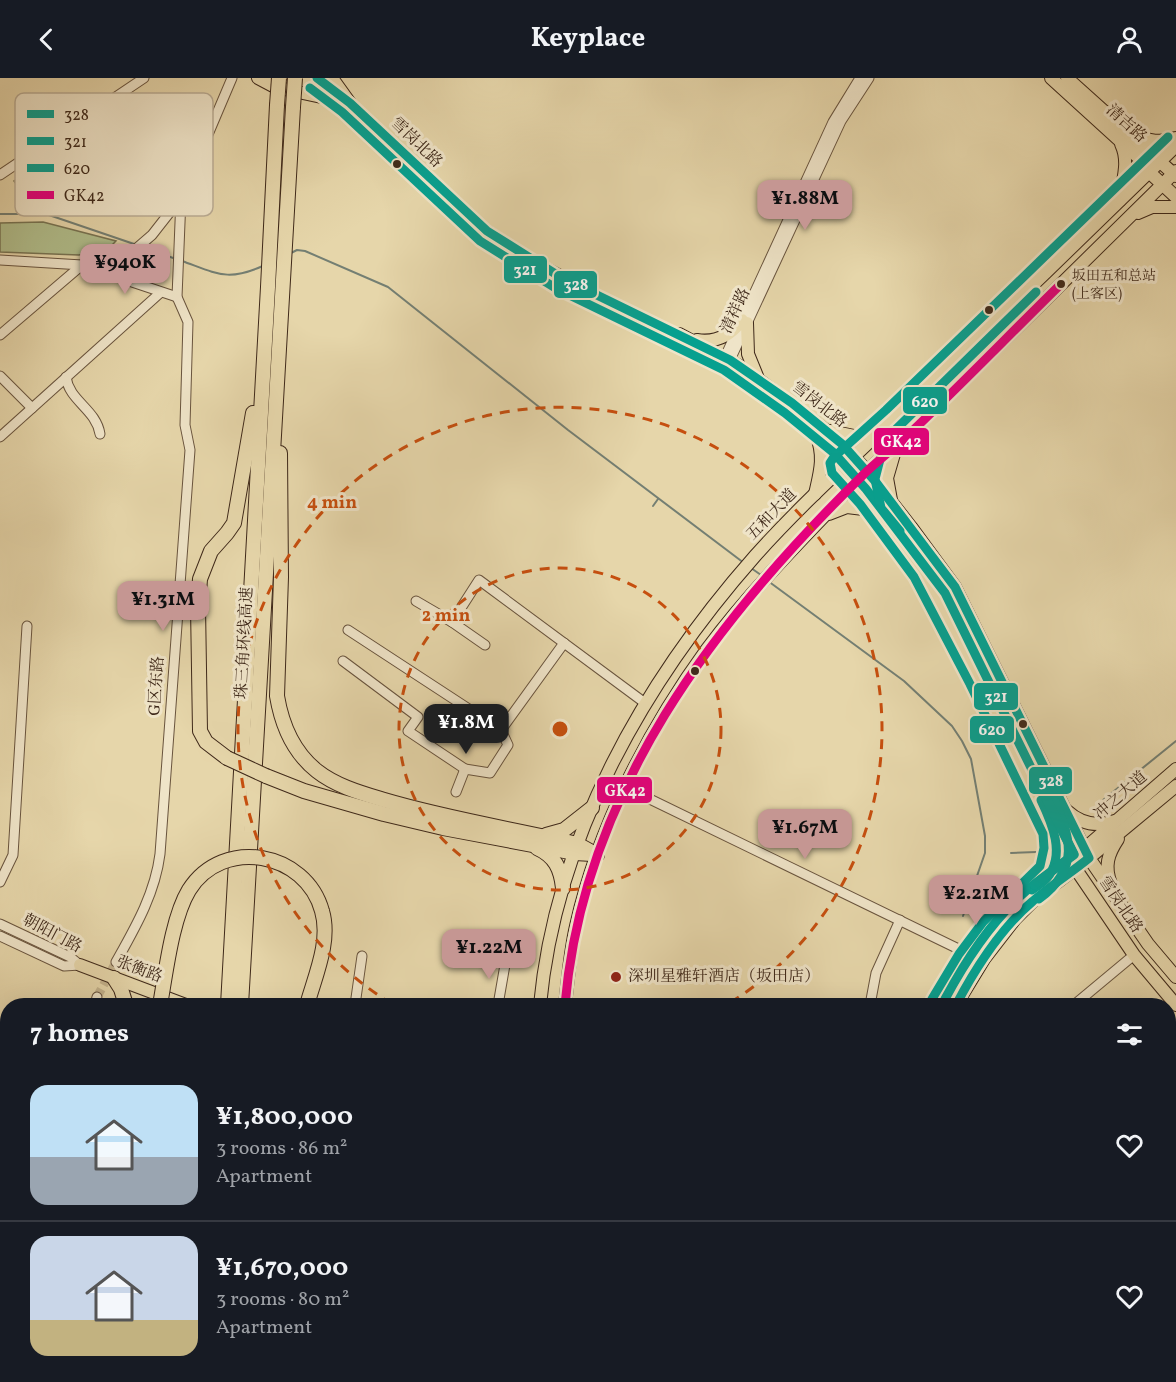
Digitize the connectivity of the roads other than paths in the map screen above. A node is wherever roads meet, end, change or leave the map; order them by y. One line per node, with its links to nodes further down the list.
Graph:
1 (144, 78): 13 (street)
2 (258, 78): 14 (main road)
3 (279, 78): 38 (highway, 珠三角环线高速, bridge)
4 (295, 78): 38 (highway, 珠三角环线高速, bridge)
5 (301, 78): 14 (main road, 雪岗北路)
6 (317, 78): 14 (main road, 雪岗北路)
7 (332, 78): 14 (main road)
8 (860, 78): 35 (street, 清祥路)
9 (869, 78): 35 (street, 清祥路)
10 (1051, 78): 16 (main road, 清吉路)
11 (1067, 78): 16 (main road, 清吉路)
12 (233, 79): 15 (street)
13 (122, 93)
14 (348, 105): 37 (main road, 雪岗北路); 39 (main road, 雪岗北路)
15 (213, 125)
16 (1123, 136): 17 (main road); 19 (main road, 清吉路); 21 (main road, 清吉路); 26 (main road)
17 (1176, 138)
18 (1176, 146): 19 (main road, 五和大道)
19 (1160, 162): 21 (main road, 五和大道); 22 (main road, 清吉路)
20 (15, 165): 23 (street)
21 (1149, 172): 24 (main road, 清吉路); 26 (main road, 五和大道)
22 (1175, 174): 24 (main road)
23 (0, 175)
24 (1163, 184): 25 (main road, 清吉路); 30 (main road)
25 (1176, 197)
26 (1120, 200): 44 (main road, 五和大道)
27 (1176, 207): 30 (main road)
28 (167, 216): 32 (street)
29 (180, 216): 34 (street)
30 (1131, 216): 48 (main road)
31 (0, 260): 32 (street)
32 (82, 265): 33 (street); 36 (street)
33 (160, 292): 34 (street); 41 (street)
34 (177, 297): 94 (street, G区东路)
35 (744, 322): 37 (main road); 39 (street, 清祥路); 42 (main road)
36 (0, 335)
37 (689, 339): 39 (main road, 雪岗北路)
38 (272, 348): 73 (highway); 73 (highway, bridge); 101 (highway, 珠三角环线高速); 102 (highway, 珠三角环线高速)
39 (726, 361): 42 (main road, 雪岗北路); 45 (main road, 雪岗北路)
40 (0, 376): 43 (street)
41 (66, 377): 43 (street); 46 (street)
42 (760, 380): 45 (main road, 雪岗北路)
43 (32, 408): 47 (street)
44 (881, 430): 45 (main road); 49 (main road, 五和大道)
45 (820, 432): 49 (main road, 雪岗北路); 50 (main road, 雪岗北路); 53 (main road)
46 (100, 434)
47 (0, 437)
48 (896, 446): 51 (main road); 54 (main road)
49 (854, 456): 50 (main road, 五和大道); 51 (main road, 雪岗北路)
50 (842, 466): 52 (main road, 雪岗北路); 53 (main road, 五和大道)
51 (868, 472): 52 (main road); 54 (main road, 雪岗北路)
52 (856, 482): 55 (main road, 雪岗北路); 56 (main road)
53 (815, 494): 64 (main road, 五和大道)
54 (892, 502): 71 (main road, 雪岗北路)
55 (880, 511): 56 (main road); 75 (main road, 雪岗北路)
56 (825, 516): 69 (main road)
57 (417, 601): 58 (street)
58 (452, 622): 61 (street); 62 (street)
59 (27, 626): 79 (street)
60 (348, 630): 65 (street)
61 (564, 643): 64 (street); 65 (street)
62 (485, 645)
63 (343, 661): 66 (street)
64 (645, 703): 72 (main road, 五和大道)
65 (501, 730): 66 (street)
66 (465, 769): 70 (street)
67 (1176, 769): 74 (main road, 冲之大道)
68 (1176, 786): 74 (main road, 冲之大道)
69 (625, 788): 80 (main road); 87 (street)
70 (456, 792)
71 (1064, 807): 74 (main road); 78 (main road, 雪岗北路)
72 (592, 808): 76 (highway); 77 (main road, 五和大道)
73 (426, 818): 76 (highway)
74 (1122, 823): 78 (main road, 冲之大道); 86 (main road)
75 (1053, 826): 81 (main road, 雪岗北路); 83 (main road)
76 (531, 840): 77 (highway); 85 (highway)
77 (576, 848): 80 (highway); 85 (main road, 五和大道)
78 (1087, 854): 81 (main road, 冲之大道); 86 (main road, 雪岗北路)
79 (13, 855): 82 (street); 84 (street)
80 (597, 855): 107 (main road)
81 (1072, 864): 83 (main road, 冲之大道); 90 (main road, 雪岗北路); 110 (main road, 冲之大道)
82 (0, 872)
83 (1047, 878): 92 (main road, 冲之大道)
84 (0, 882)
85 (563, 888): 106 (main road, 五和大道)
86 (1117, 899): 96 (main road, 雪岗北路)
87 (900, 920): 92 (street); 108 (street)
88 (0, 924): 95 (street, 朝阳门路)
89 (0, 936): 95 (street, 朝阳门路)
90 (1134, 955): 111 (street); 112 (main road, 雪岗北路)
91 (362, 956): 104 (street)
92 (973, 956): 109 (main road, 冲之大道)
93 (506, 959): 105 (street)
94 (116, 962)
95 (80, 965): 97 (main road, 张衡路)
96 (1176, 977)
97 (114, 978): 98 (highway); 99 (main road, 张衡路)
98 (124, 998)
99 (155, 998)
100 (164, 998): 103 (highway, bridge)
101 (228, 998)
102 (241, 998)
103 (309, 998)
104 (356, 998)
105 (499, 998)
106 (541, 998)
107 (565, 998)
108 (871, 998)
109 (947, 998)
110 (960, 998)
111 (1082, 998)
112 (1170, 998)

